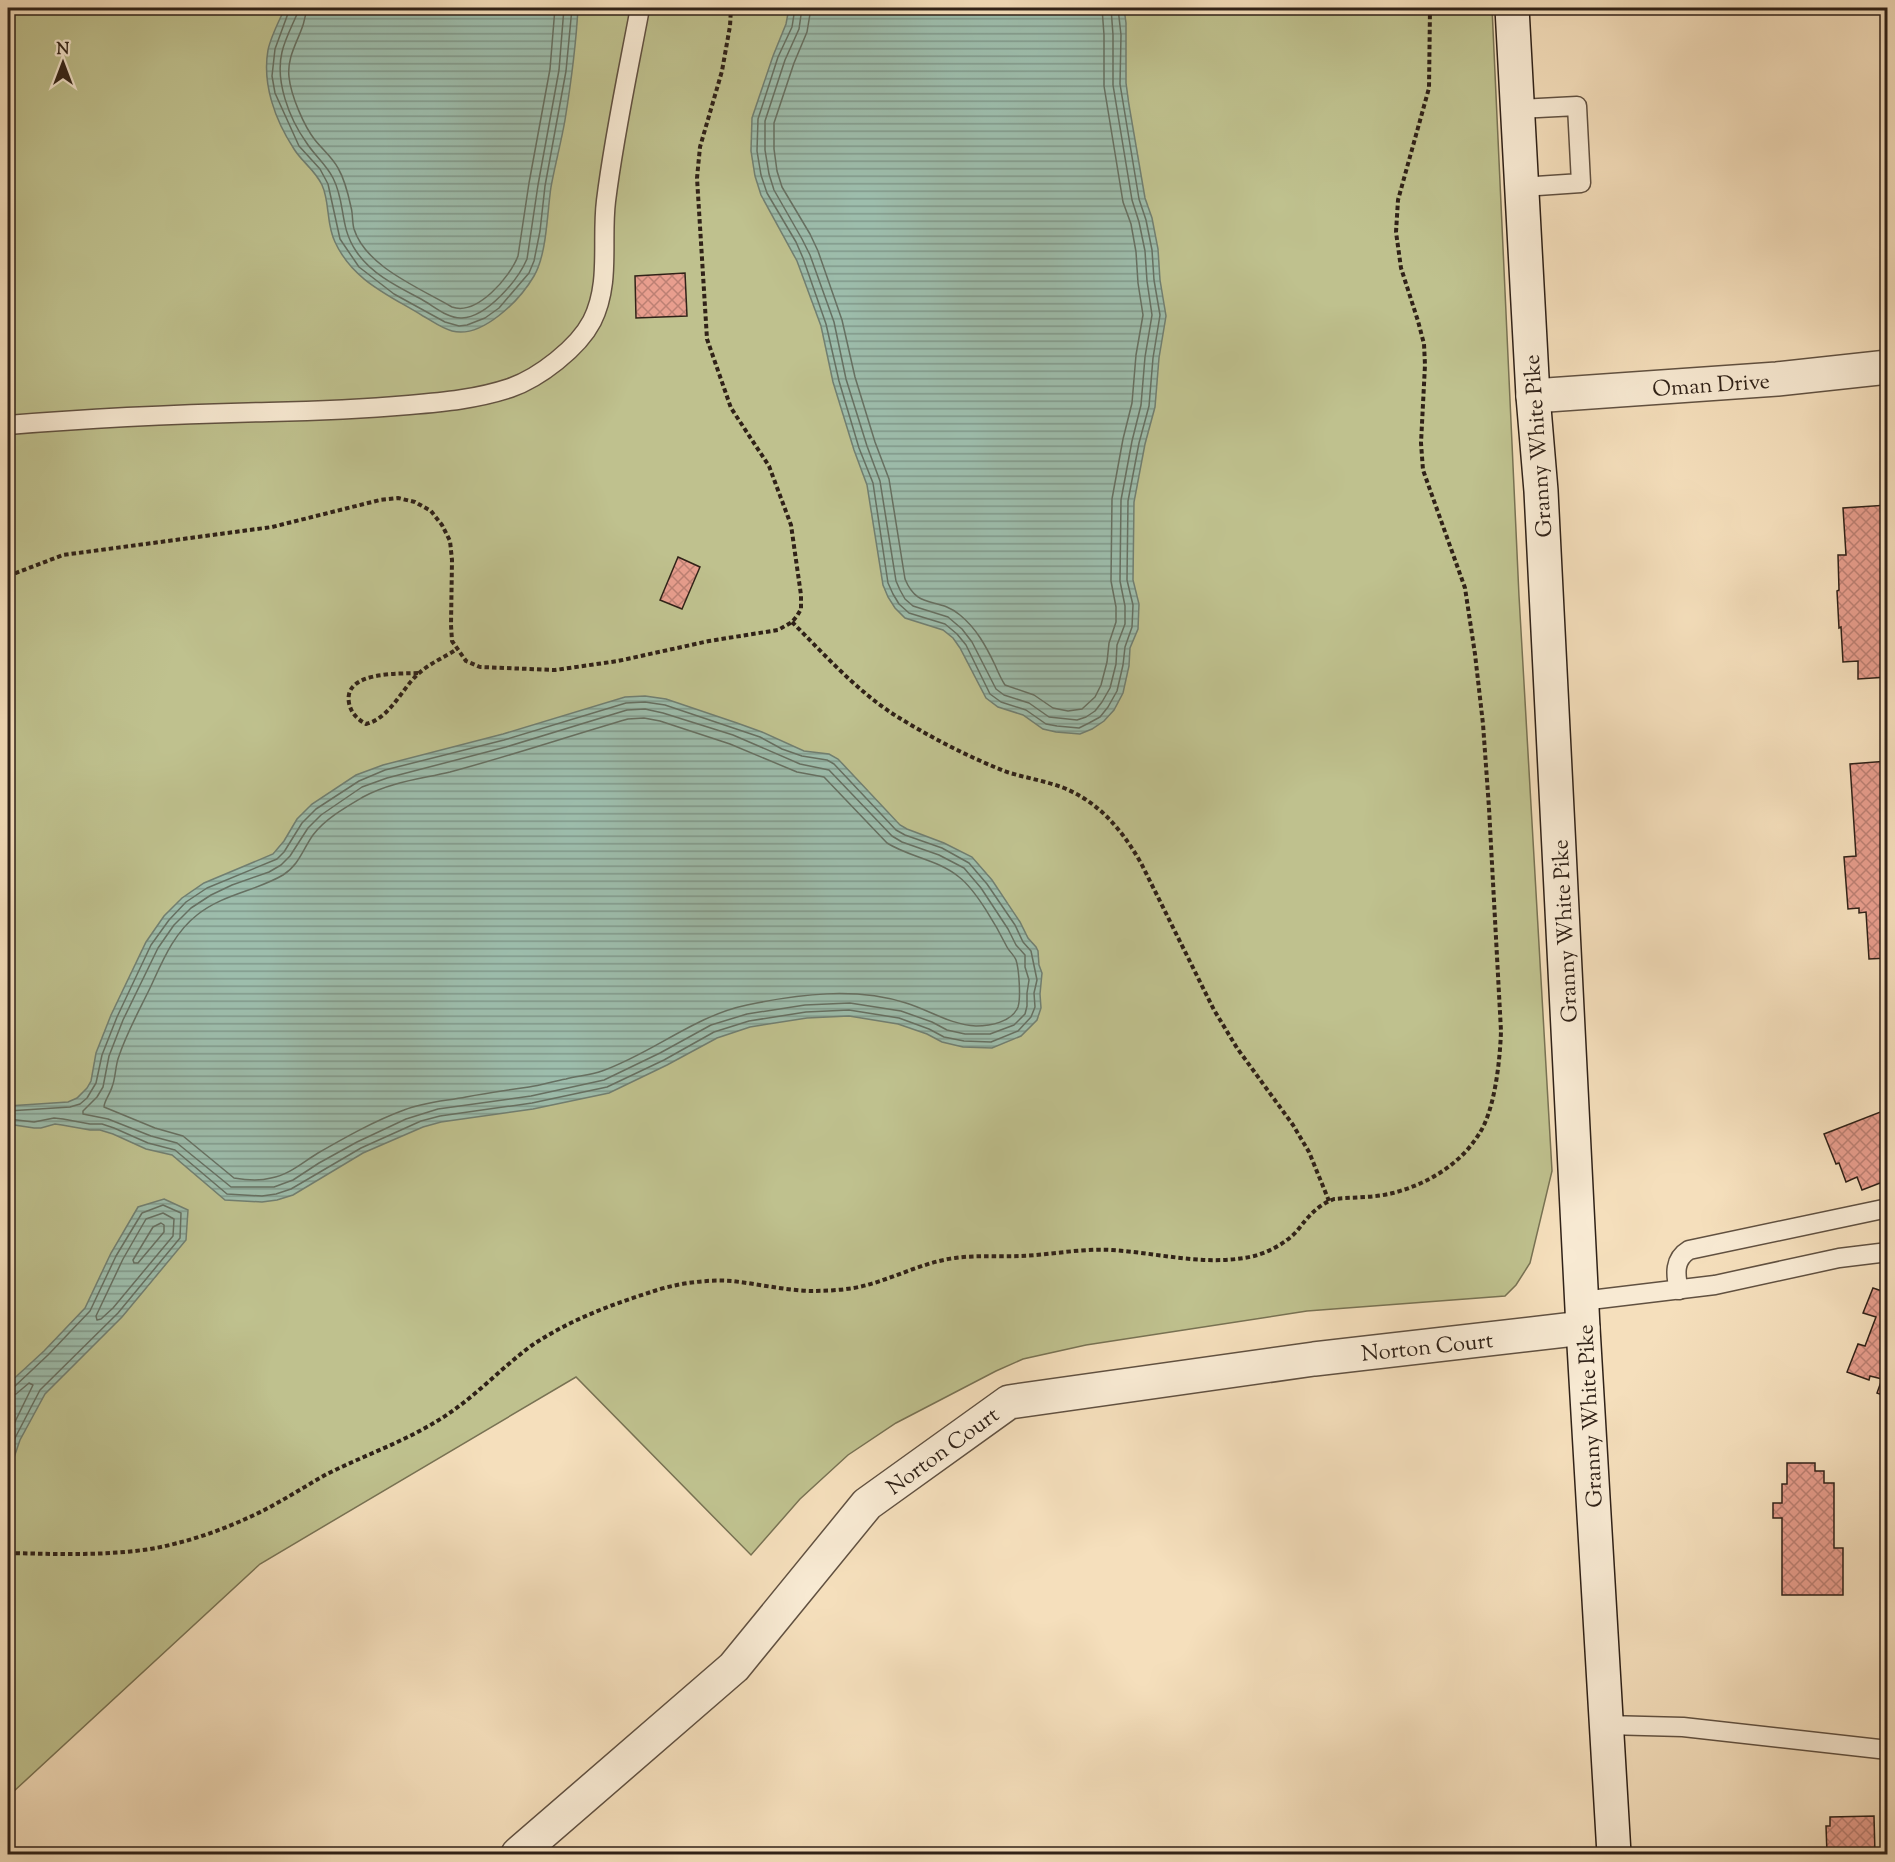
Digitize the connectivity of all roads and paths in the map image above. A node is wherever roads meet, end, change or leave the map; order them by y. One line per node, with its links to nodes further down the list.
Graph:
1 (640, 8): 9 (lane)
2 (731, 8): 11 (path)
3 (1430, 8): 14 (path)
4 (1512, 8): 5 (main road, Granny White Pike)
5 (1518, 109): 6 (main road, Granny White Pike); 6 (lane)
6 (1522, 188): 8 (main road, Granny White Pike)
7 (1887, 367): 8 (main road, Oman Drive)
8 (1533, 396): 18 (main road, Granny White Pike)
9 (8, 425)
10 (8, 576): 12 (path)
11 (792, 622): 12 (path); 14 (path)
12 (458, 649): 13 (path)
13 (418, 673): 13 (path)
14 (1329, 1201): 19 (path)
15 (1887, 1208): 17 (lane)
16 (1887, 1252): 17 (lane)
17 (1679, 1290): 18 (lane)
18 (1583, 1315): 20 (main road, Granny White Pike); 22 (main road, Norton Court)
19 (8, 1553)
20 (1606, 1725): 21 (lane); 23 (main road, Granny White Pike)
21 (1887, 1750)
22 (518, 1854)
23 (1614, 1854)

